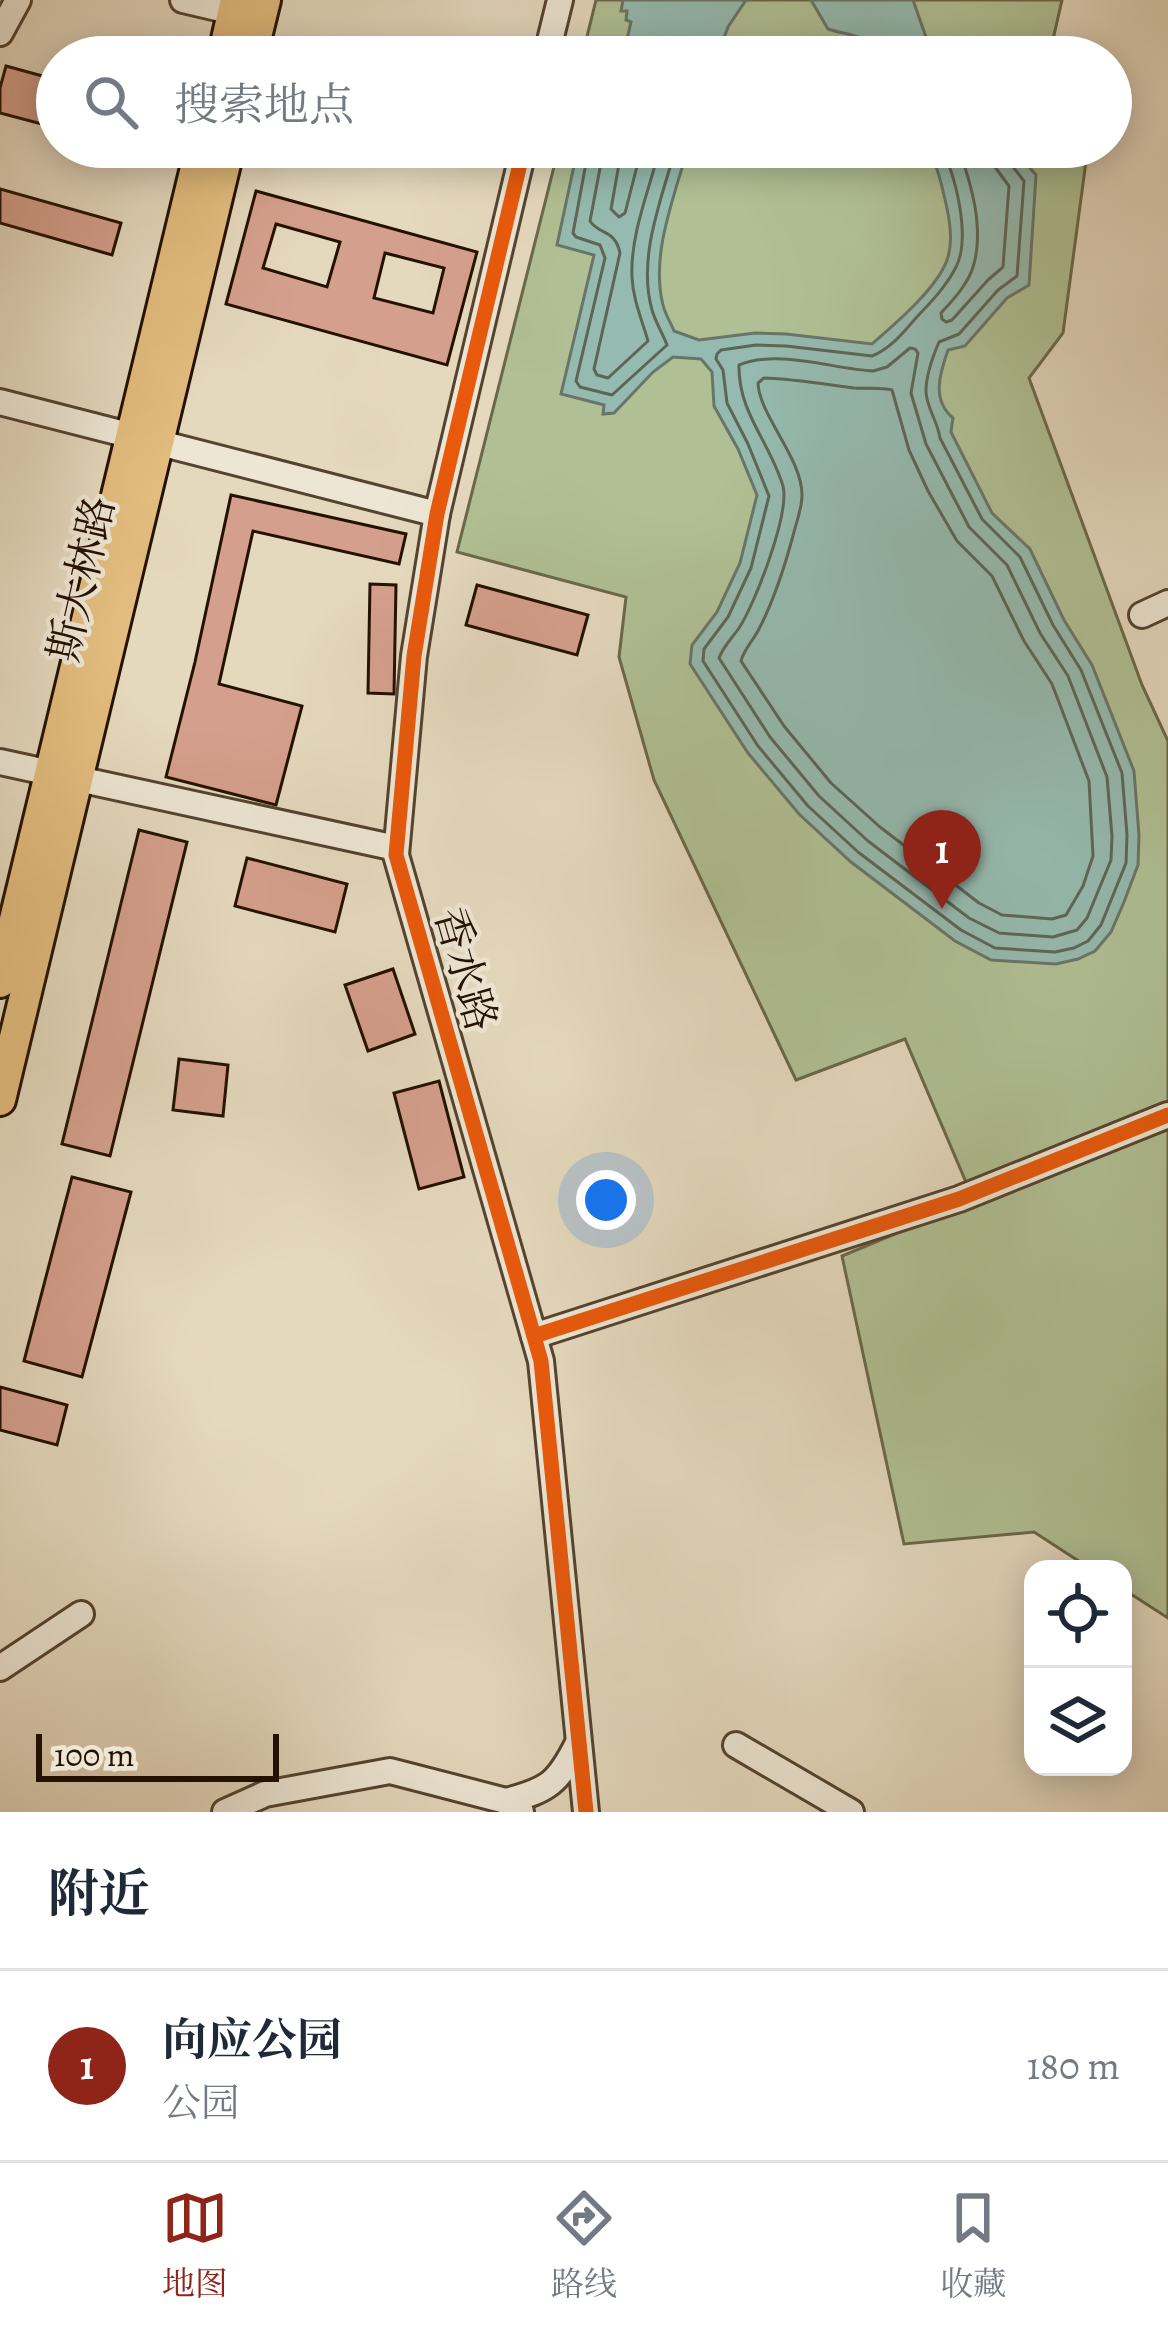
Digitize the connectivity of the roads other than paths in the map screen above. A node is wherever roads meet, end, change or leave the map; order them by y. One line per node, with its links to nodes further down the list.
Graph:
1 (18, 0): 6 (street)
2 (183, 0): 5 (street)
3 (265, 0): 8 (main road)
4 (560, 0): 9 (street)
5 (235, 6): 7 (main road)
6 (0, 33)
7 (228, 36)
8 (256, 36)
9 (551, 36)
10 (197, 168): 14 (main road, 斯大林路)
11 (223, 168): 14 (main road, 斯大林路)
12 (519, 168): 15 (street, 香水路)
13 (0, 402): 14 (street)
14 (144, 439): 15 (street); 19 (main road, 斯大林路)
15 (437, 514): 20 (street, 香水路)
16 (1168, 603): 17 (street)
17 (1142, 615)
18 (0, 762): 19 (street)
19 (64, 776): 20 (street); 21 (main road, 斯大林路); 22 (main road, 斯大林路)
20 (396, 848): 24 (street, 香水路)
21 (0, 982)
22 (0, 1100)
23 (1168, 1115): 24 (street)
24 (534, 1336): 27 (street, 香水路)
25 (81, 1614): 26 (street)
26 (0, 1668)
27 (579, 1741): 29 (street); 31 (street, 香水路)
28 (736, 1745): 32 (street)
29 (513, 1807): 30 (street)
30 (225, 1812)
31 (586, 1812)
32 (851, 1812)

